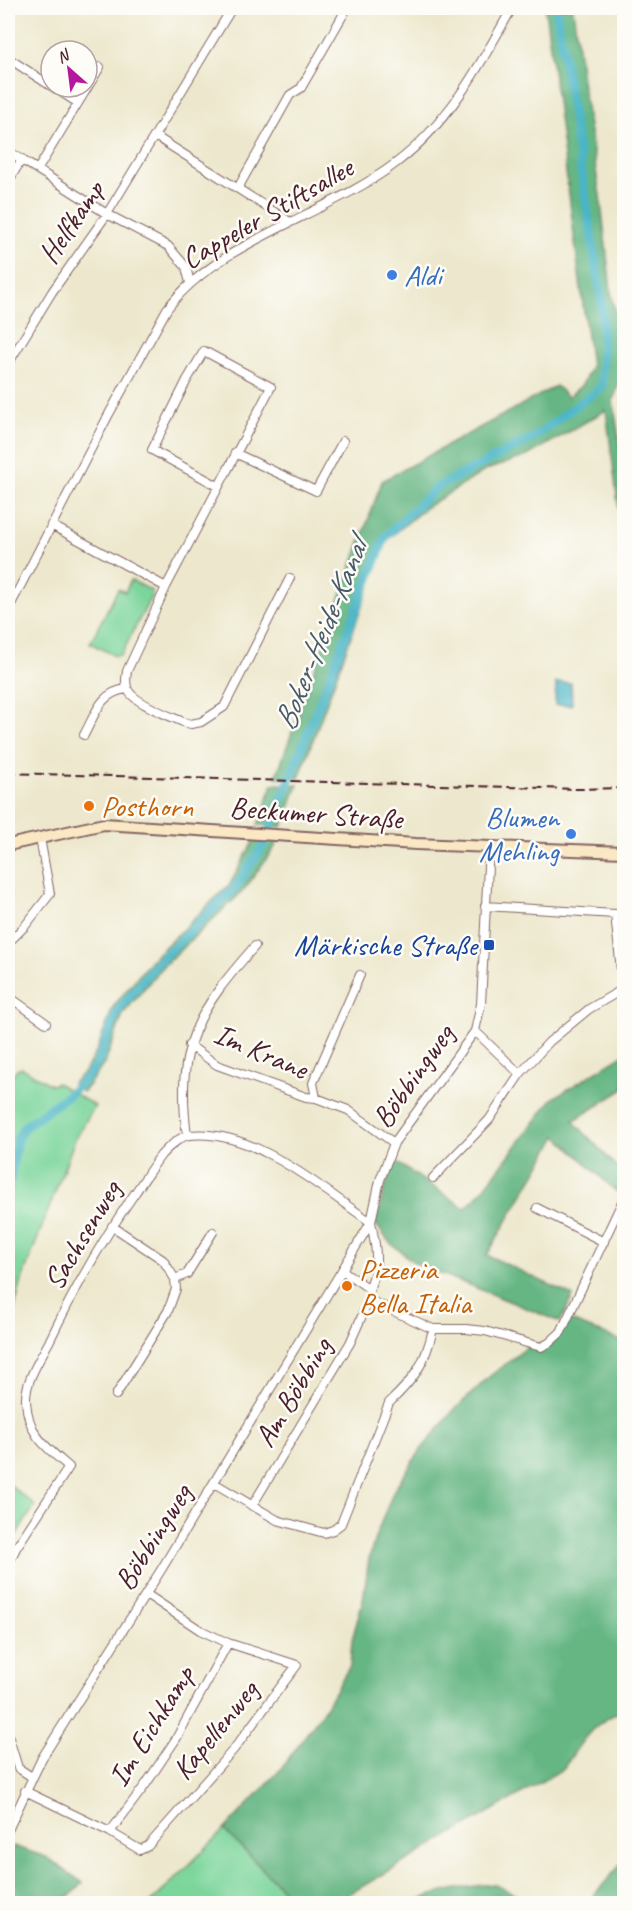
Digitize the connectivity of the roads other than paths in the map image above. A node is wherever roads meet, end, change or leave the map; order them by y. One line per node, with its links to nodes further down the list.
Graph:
1 (232, 8): 9 (street, Helfkamp)
2 (348, 8): 14 (street)
3 (512, 8): 16 (street, Cappeler Stiftsallee)
4 (8, 58): 6 (street)
5 (100, 67): 8 (street)
6 (39, 78)
7 (72, 99): 8 (street)
8 (78, 103): 12 (street)
9 (154, 136): 14 (street); 15 (street, Helfkamp)
10 (8, 151): 11 (street)
11 (22, 159): 12 (street); 13 (street)
12 (38, 168): 15 (street)
13 (8, 182)
14 (238, 188): 16 (street)
15 (107, 214): 17 (street); 18 (street, Helfkamp)
16 (290, 222): 17 (street, Cappeler Stiftsallee)
17 (190, 283): 22 (street, Cappeler Stiftsallee)
18 (8, 364)
19 (343, 441): 20 (street)
20 (235, 453): 21 (street); 21 (street)
21 (218, 486): 24 (street)
22 (51, 525): 24 (street); 25 (street, Cappeler Stiftsallee)
23 (290, 578): 26 (street)
24 (166, 587): 26 (street)
25 (8, 610)
26 (127, 689): 27 (street)
27 (84, 735)
28 (40, 838): 29 (main road, Beckumer Straße); 30 (main road, Beckumer Straße); 35 (street)
29 (8, 845)
30 (489, 846): 31 (main road, Beckumer Straße); 32 (street, Böbbingweg)
31 (624, 852)
32 (485, 906): 33 (street); 40 (street, Böbbingweg)
33 (615, 914): 34 (street); 42 (street)
34 (624, 914)
35 (8, 944)
36 (255, 946): 41 (street)
37 (360, 975): 43 (street, Im Krane)
38 (8, 996): 39 (street)
39 (46, 1023)
40 (475, 1031): 42 (street); 45 (street, Böbbingweg)
41 (189, 1045): 43 (street, Im Krane); 44 (street)
42 (520, 1074): 46 (street)
43 (316, 1098): 45 (street, Im Krane)
44 (187, 1135): 49 (street); 50 (street, Sachsenweg)
45 (394, 1143): 49 (street, Böbbingweg)
46 (433, 1178)
47 (624, 1198): 52 (street)
48 (537, 1208): 52 (street)
49 (371, 1222): 53 (street, Böbbingweg); 55 (street, Böbbingweg)
50 (112, 1226): 54 (street); 61 (street, Sachsenweg)
51 (213, 1232): 54 (street)
52 (604, 1242): 57 (street)
53 (342, 1270): 55 (street); 59 (street, Böbbingweg)
54 (175, 1279): 58 (street)
55 (368, 1288): 56 (street, Am Böbbing)
56 (369, 1300): 57 (street); 60 (street, Am Böbbing)
57 (433, 1329): 60 (street)
58 (116, 1395)
59 (214, 1483): 60 (street); 62 (street, Böbbingweg)
60 (252, 1506)
61 (8, 1565)
62 (146, 1594): 63 (street, Kapellenweg); 65 (street, Böbbingweg)
63 (228, 1643): 68 (street, Im Eichkamp); 68 (street, Kapellenweg)
64 (8, 1735): 65 (street)
65 (32, 1777): 66 (street, Böbbingweg)
66 (25, 1791): 67 (street, Böbbingweg); 68 (street, Kapellenweg)
67 (8, 1830)
68 (110, 1832)

